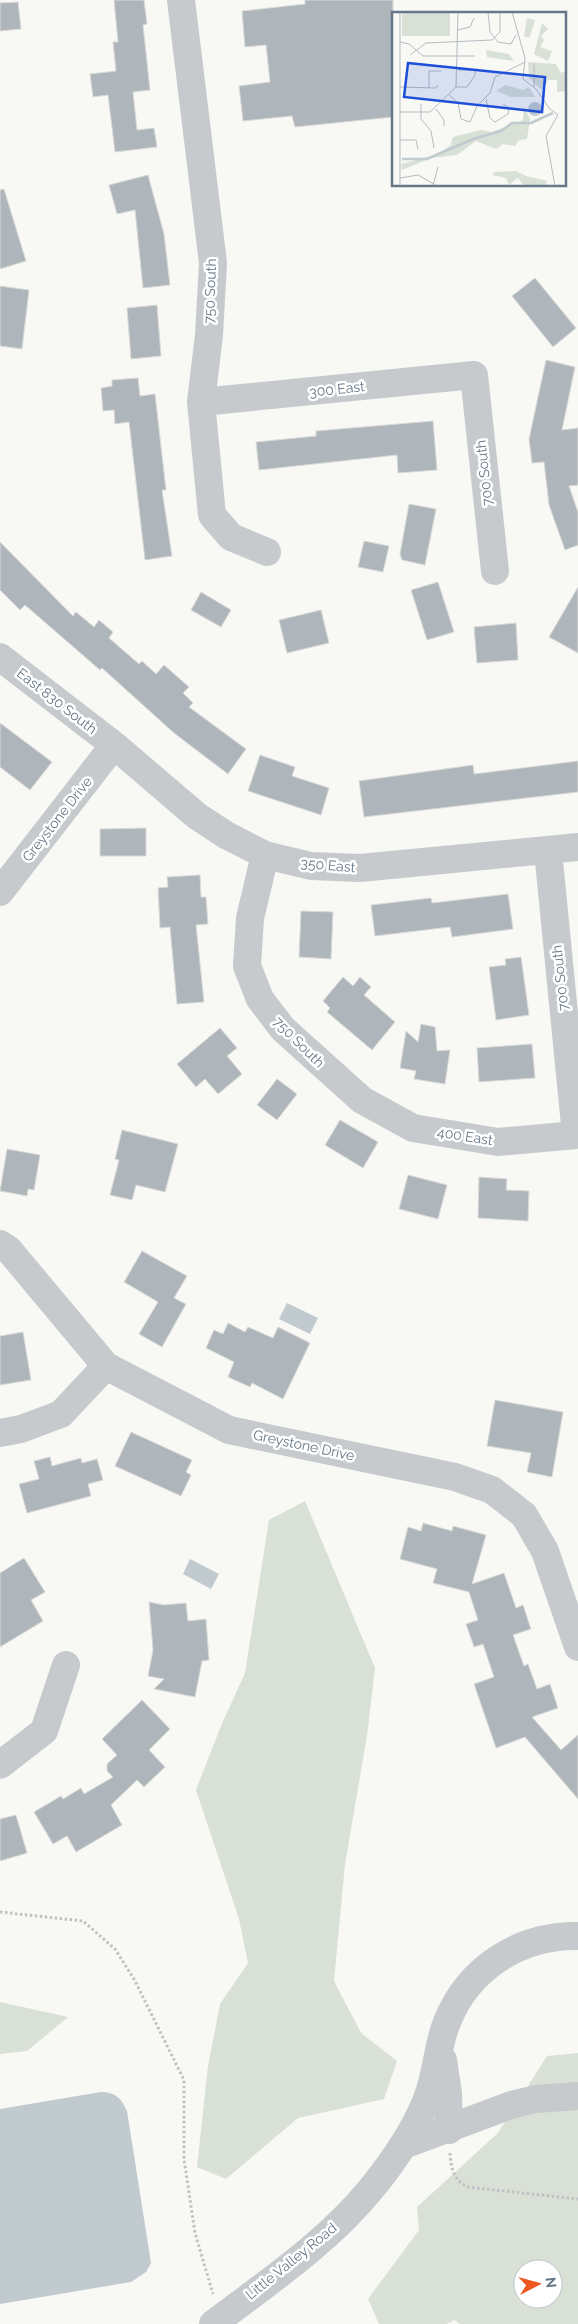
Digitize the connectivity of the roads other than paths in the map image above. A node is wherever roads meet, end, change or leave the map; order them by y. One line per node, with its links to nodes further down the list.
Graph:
1 (181, 0): 3 (street, 750 South)
2 (474, 375): 3 (street, 300 East); 5 (street, 700 South)
3 (201, 402): 4 (street, 750 South)
4 (267, 552)
5 (494, 571)
6 (0, 657): 7 (street, East 830 South)
7 (114, 745): 10 (street, 350 East); 11 (street, Greystone Drive)
8 (578, 847): 9 (street, 350 East)
9 (548, 851): 10 (street, 350 East); 13 (street, 700 South)
10 (264, 855): 12 (street, 750 South)
11 (0, 892)
12 (362, 1100): 13 (street, 400 East)
13 (576, 1135)
14 (0, 1244): 15 (street, Greystone Drive)
15 (106, 1366): 16 (street); 17 (street, Greystone Drive)
16 (0, 1433)
17 (578, 1647)
18 (66, 1665): 19 (street)
19 (0, 1765)
20 (577, 1936): 21 (street, Little Valley Road)
21 (440, 2046): 23 (street); 24 (street, Little Valley Road)
22 (578, 2096): 23 (street)
23 (449, 2130): 24 (street)
24 (404, 2145): 25 (street, Little Valley Road)
25 (217, 2321)

